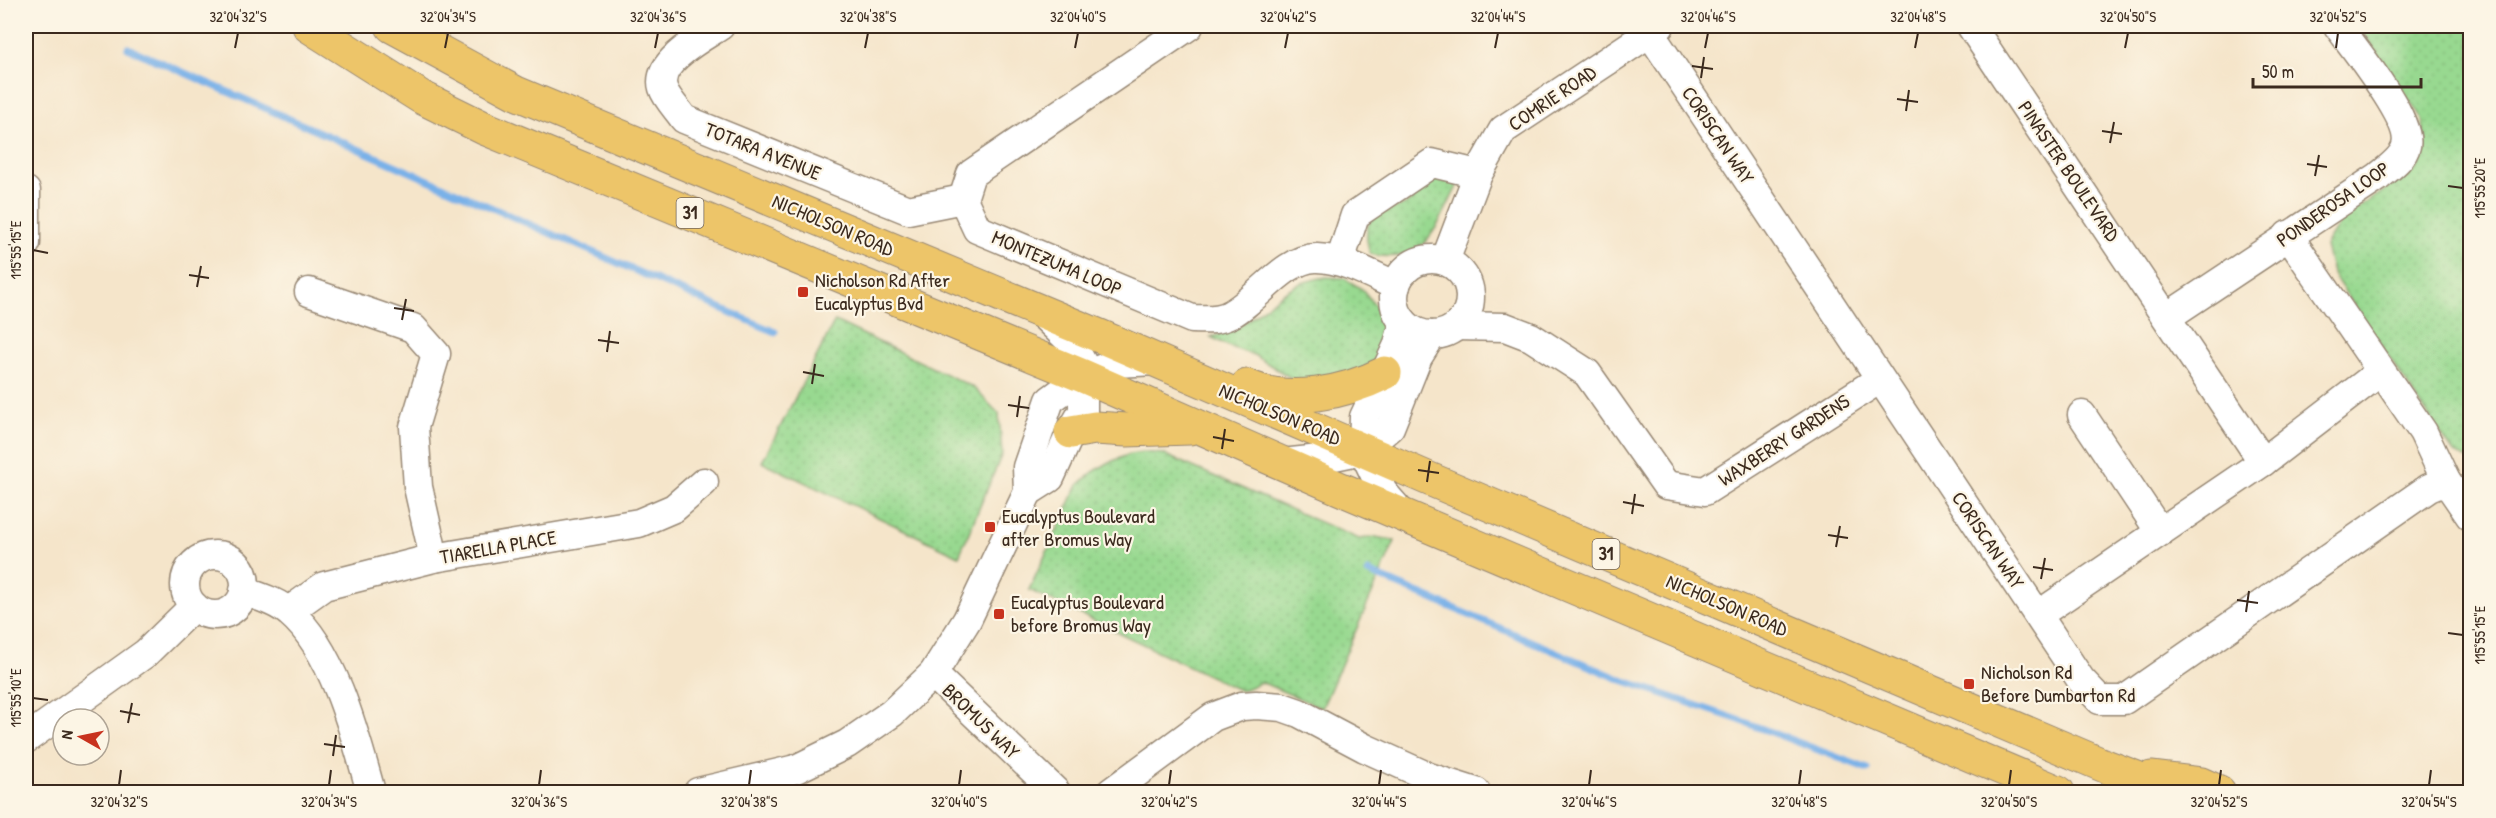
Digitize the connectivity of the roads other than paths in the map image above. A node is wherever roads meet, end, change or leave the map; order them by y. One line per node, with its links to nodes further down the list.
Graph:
1 (309, 26): 26 (main road, 31)
2 (392, 26): 18 (main road, NICHOLSON ROAD / 31)
3 (720, 26): 10 (street, TOTARA AVENUE)
4 (1189, 26): 10 (street)
5 (1971, 26): 19 (street, PINASTER BOULEVARD)
6 (2338, 26): 11 (street, PONDEROSA LOOP)
7 (1655, 29): 8 (street, COMRIE ROAD); 27 (street, CORISCAN WAY)
8 (1478, 174): 13 (street); 14 (street, COMRIE ROAD)
9 (26, 191): 12 (street)
10 (963, 199): 13 (street, MONTEZUMA LOOP)
11 (2288, 235): 19 (street, PONDEROSA LOOP); 24 (street)
12 (26, 243)
13 (1340, 261): 15 (street, MONTEZUMA LOOP)
14 (1445, 261): 15 (street); 17 (street)
15 (1396, 286): 20 (street)
16 (309, 292): 40 (street)
17 (1470, 297): 21 (street, WAXBERRY GARDENS); 22 (street)
18 (1040, 311): 23 (main road, NICHOLSON ROAD / 31); 26 (street)
19 (2167, 317): 32 (street, PINASTER BOULEVARD)
20 (1404, 323): 22 (street); 25 (street)
21 (1504, 327): 22 (street, WAXBERRY GARDENS); 27 (street, WAXBERRY GARDENS)
22 (1444, 331): 31 (street)
23 (1165, 364): 25 (main road); 26 (street); 31 (main road, NICHOLSON ROAD / 31)
24 (2380, 372): 32 (street); 34 (street)
25 (1385, 373): 31 (street)
26 (1083, 376): 29 (main road, 31); 30 (street); 36 (street)
27 (1880, 379): 44 (street, CORISCAN WAY)
28 (2082, 415): 39 (street)
29 (1201, 428): 30 (main road); 33 (main road, 31)
30 (1071, 432): 36 (street)
31 (1363, 450): 33 (street); 37 (street); 47 (main road, NICHOLSON ROAD / 31)
32 (2263, 462): 39 (street)
33 (1282, 463): 37 (main road, 31)
34 (2446, 481): 38 (street); 44 (street, CORISCAN WAY)
35 (704, 482): 40 (street, TIARELLA PLACE)
36 (1028, 492): 45 (street)
37 (1404, 516): 53 (main road, 31)
38 (2470, 516)
39 (2160, 532): 44 (street)
40 (434, 558): 43 (street, TIARELLA PLACE)
41 (244, 591): 42 (street); 42 (street); 43 (street)
42 (194, 606): 46 (street)
43 (289, 611): 48 (street)
44 (2038, 615)
45 (933, 674): 49 (street); 50 (street, BROMUS WAY)
46 (26, 739)
47 (2137, 777): 54 (main road, NICHOLSON ROAD / 31); 55 (main road)
48 (370, 792)
49 (698, 792)
50 (1056, 792)
51 (1111, 792): 52 (street)
52 (1476, 792)
53 (2058, 792)
54 (2174, 792)
55 (2219, 792)

